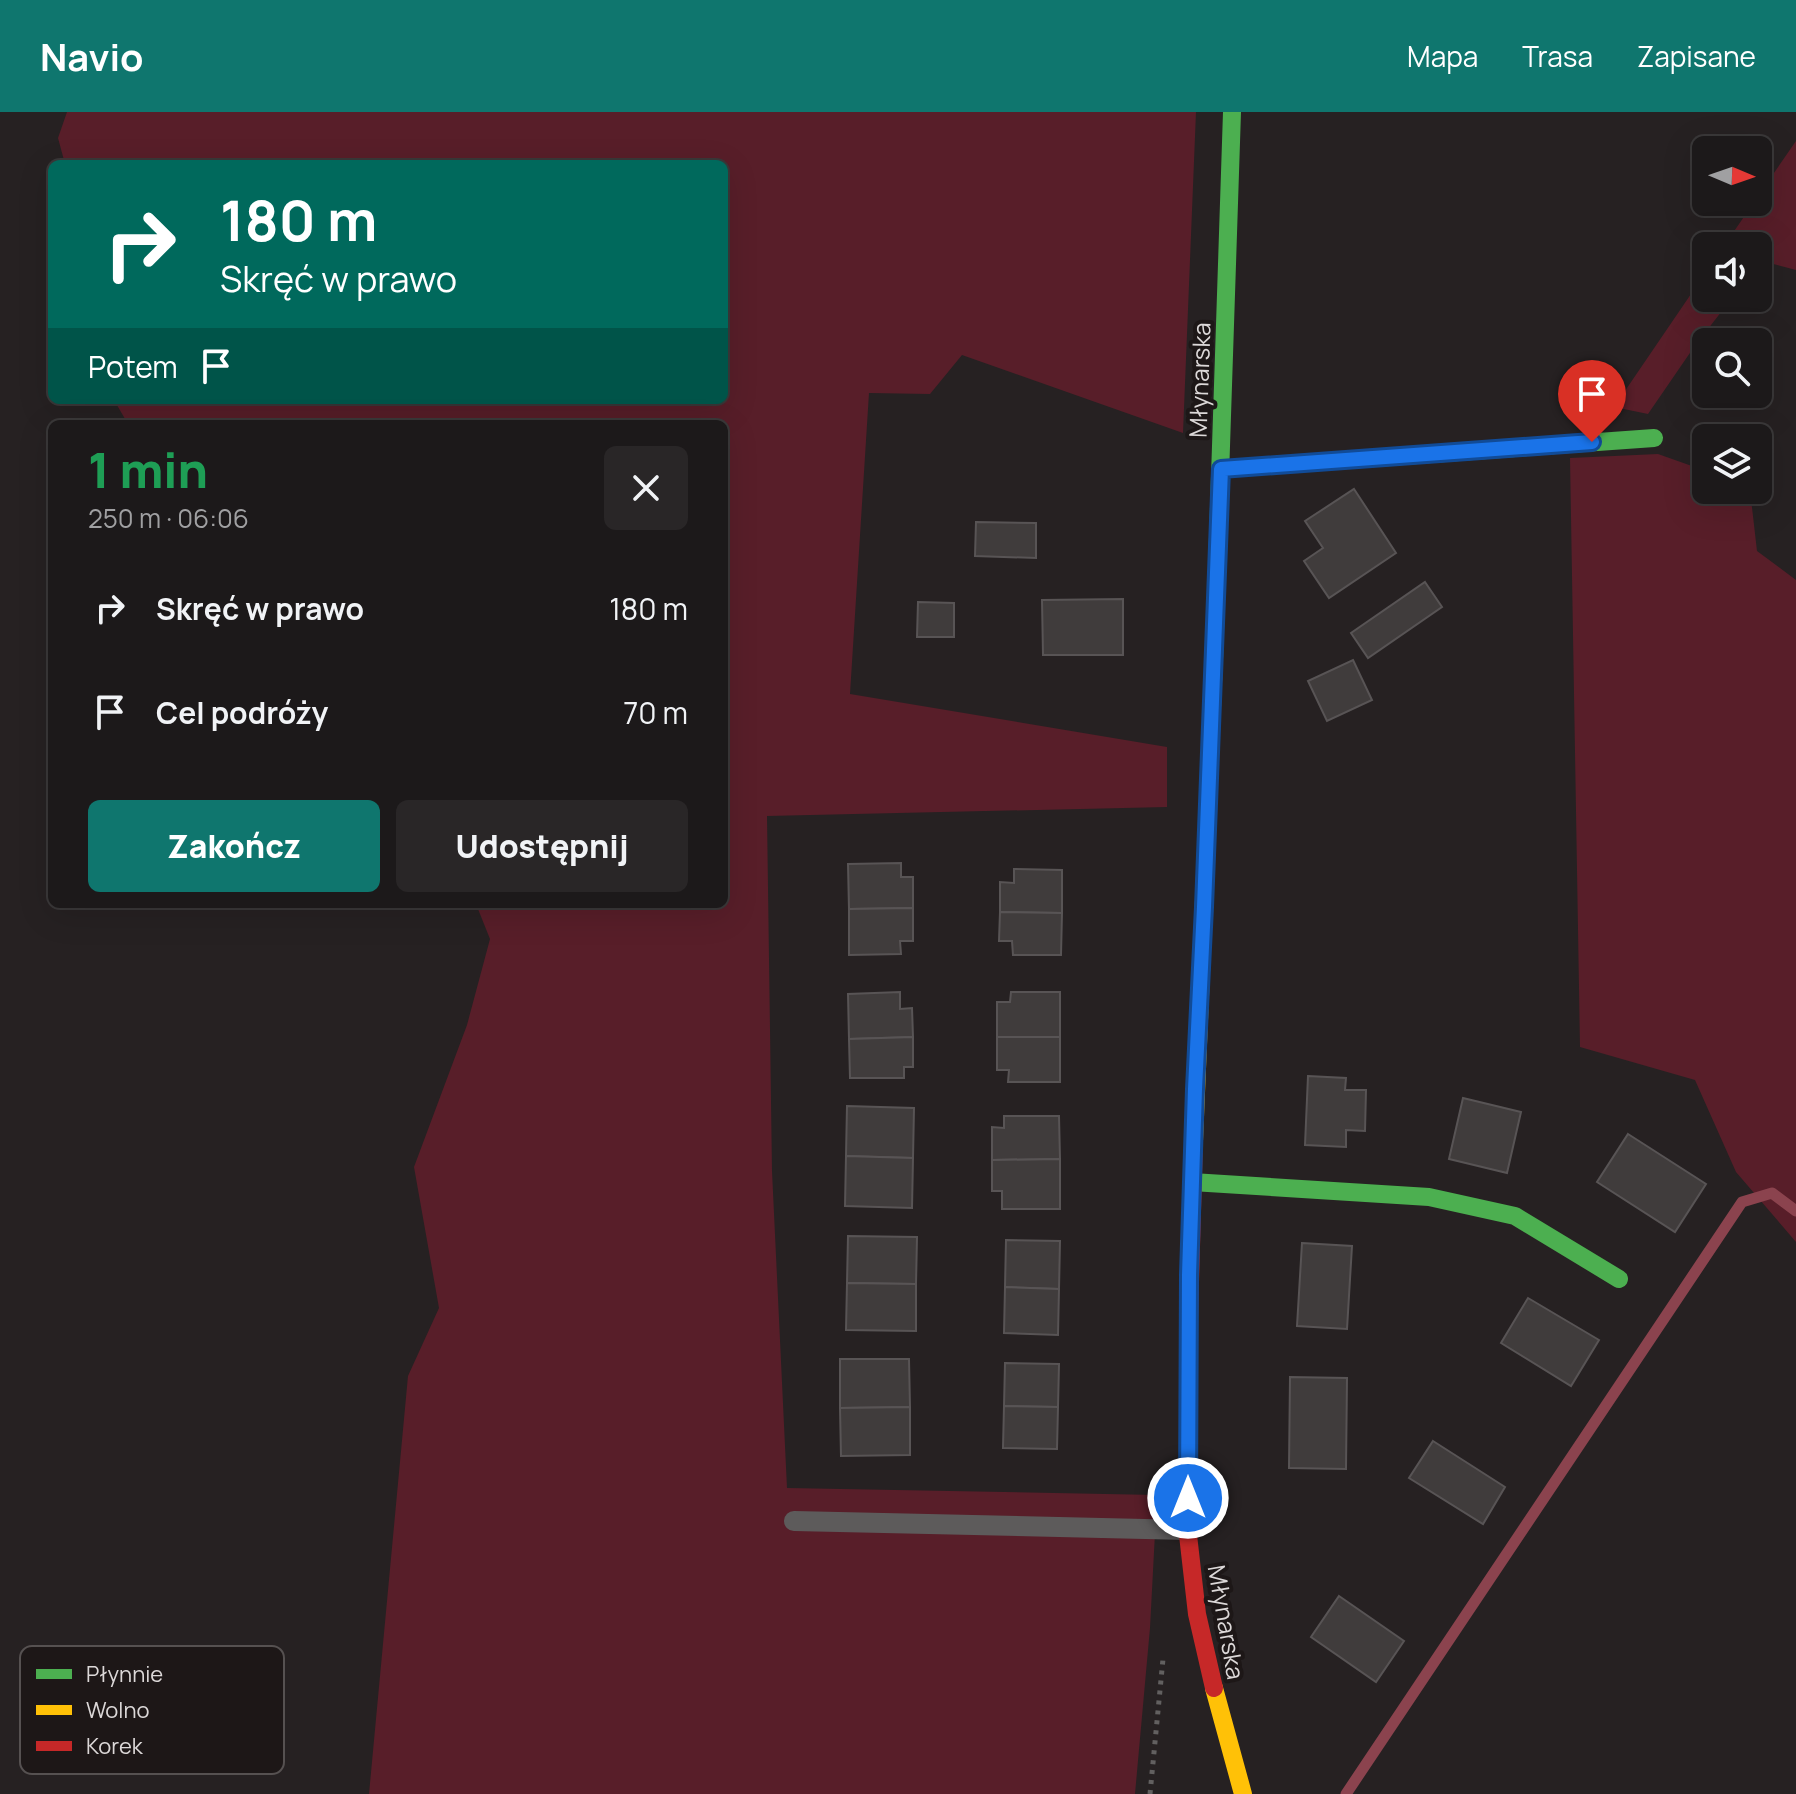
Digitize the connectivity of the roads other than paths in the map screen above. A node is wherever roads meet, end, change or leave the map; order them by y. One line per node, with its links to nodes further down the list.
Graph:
1 (1232, 112): 3 (street, Młynarska)
2 (1654, 438): 3 (street)
3 (1221, 469): 4 (street, Młynarska)
4 (1192, 1182): 5 (street); 7 (street, Młynarska)
5 (1619, 1279)
6 (794, 1521): 7 (lane)
7 (1188, 1530): 8 (street, Młynarska)
8 (1243, 1794)

